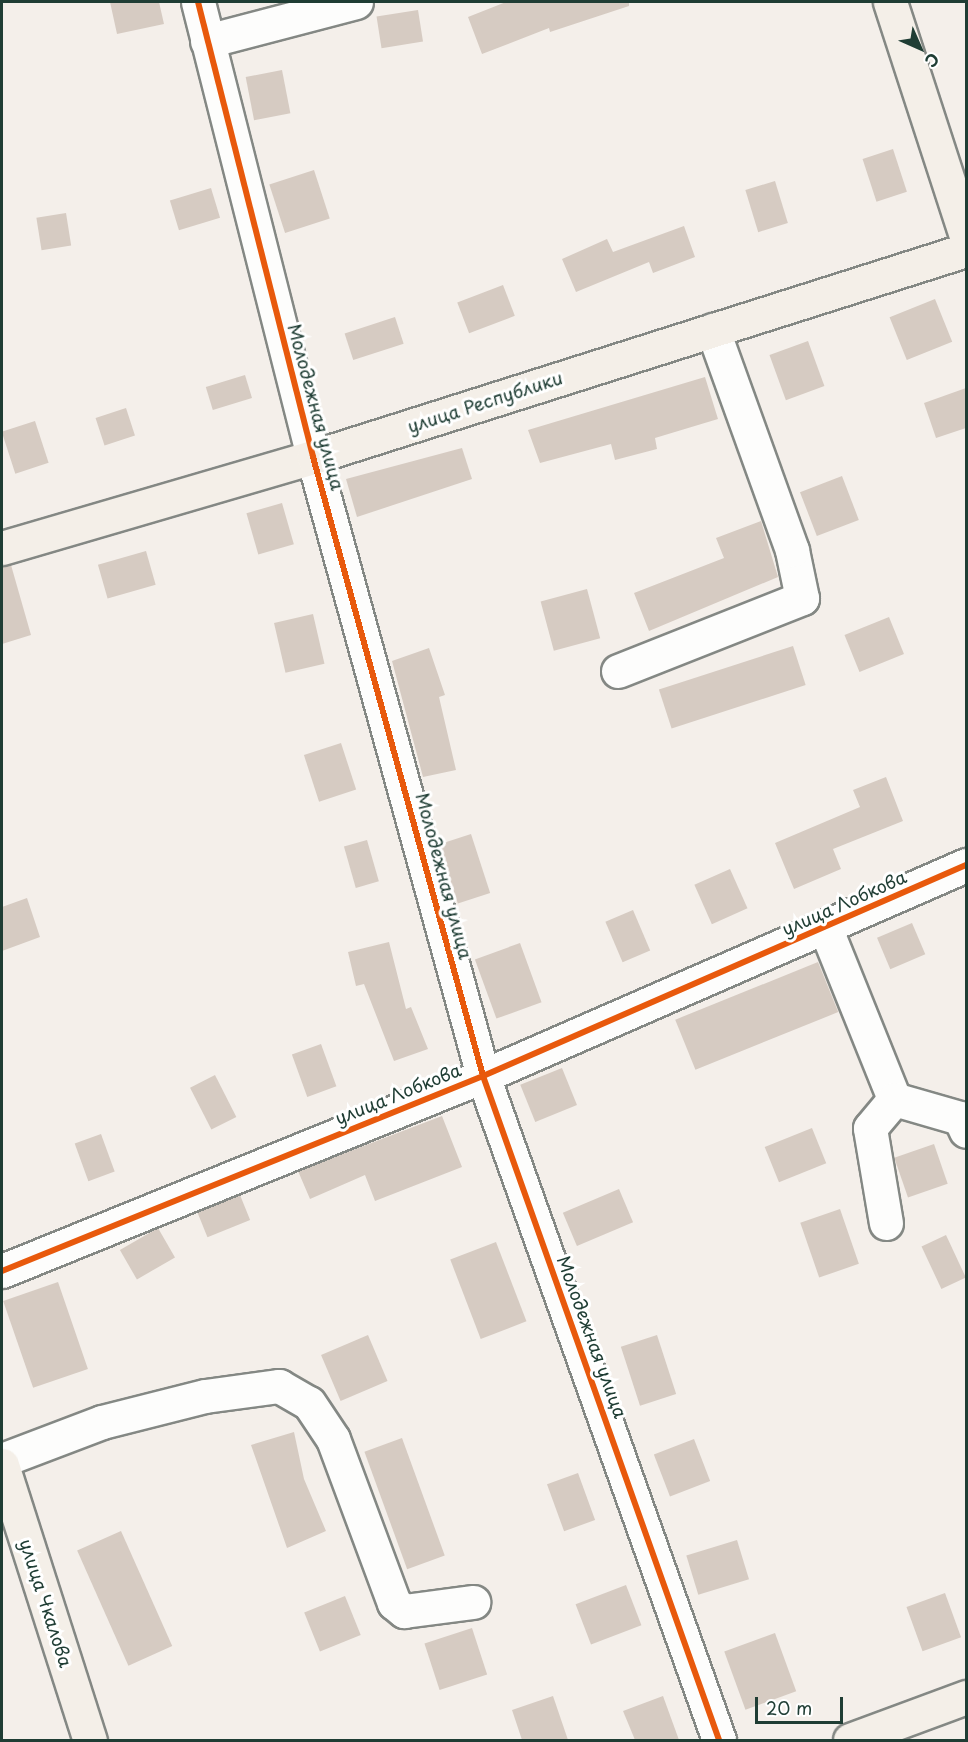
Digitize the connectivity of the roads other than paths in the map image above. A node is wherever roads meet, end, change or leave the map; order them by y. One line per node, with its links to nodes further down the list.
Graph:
1 (198, 2): 4 (street, Молодежная улица)
2 (356, 2): 4 (street)
3 (890, 2): 5 (main road)
4 (207, 41): 8 (street, Молодежная улица)
5 (966, 236)
6 (966, 250): 7 (main road, улица Республики)
7 (713, 330): 8 (main road, улица Республики); 10 (street)
8 (313, 457): 9 (main road, улица Республики); 13 (street, Молодежная улица)
9 (2, 548)
10 (618, 671)
11 (966, 866): 12 (street, улица Лобкова)
12 (825, 927): 13 (street, улица Лобкова); 14 (street)
13 (483, 1076): 17 (street, улица Лобкова); 23 (street, Молодежная улица)
14 (894, 1100): 15 (street); 16 (street)
15 (966, 1131)
16 (886, 1223)
17 (2, 1271)
18 (2, 1460): 20 (street)
19 (2, 1465): 22 (main road, улица Чкалова)
20 (473, 1602)
21 (966, 1698): 24 (main road)
22 (90, 1740)
23 (719, 1740)
24 (850, 1740)

